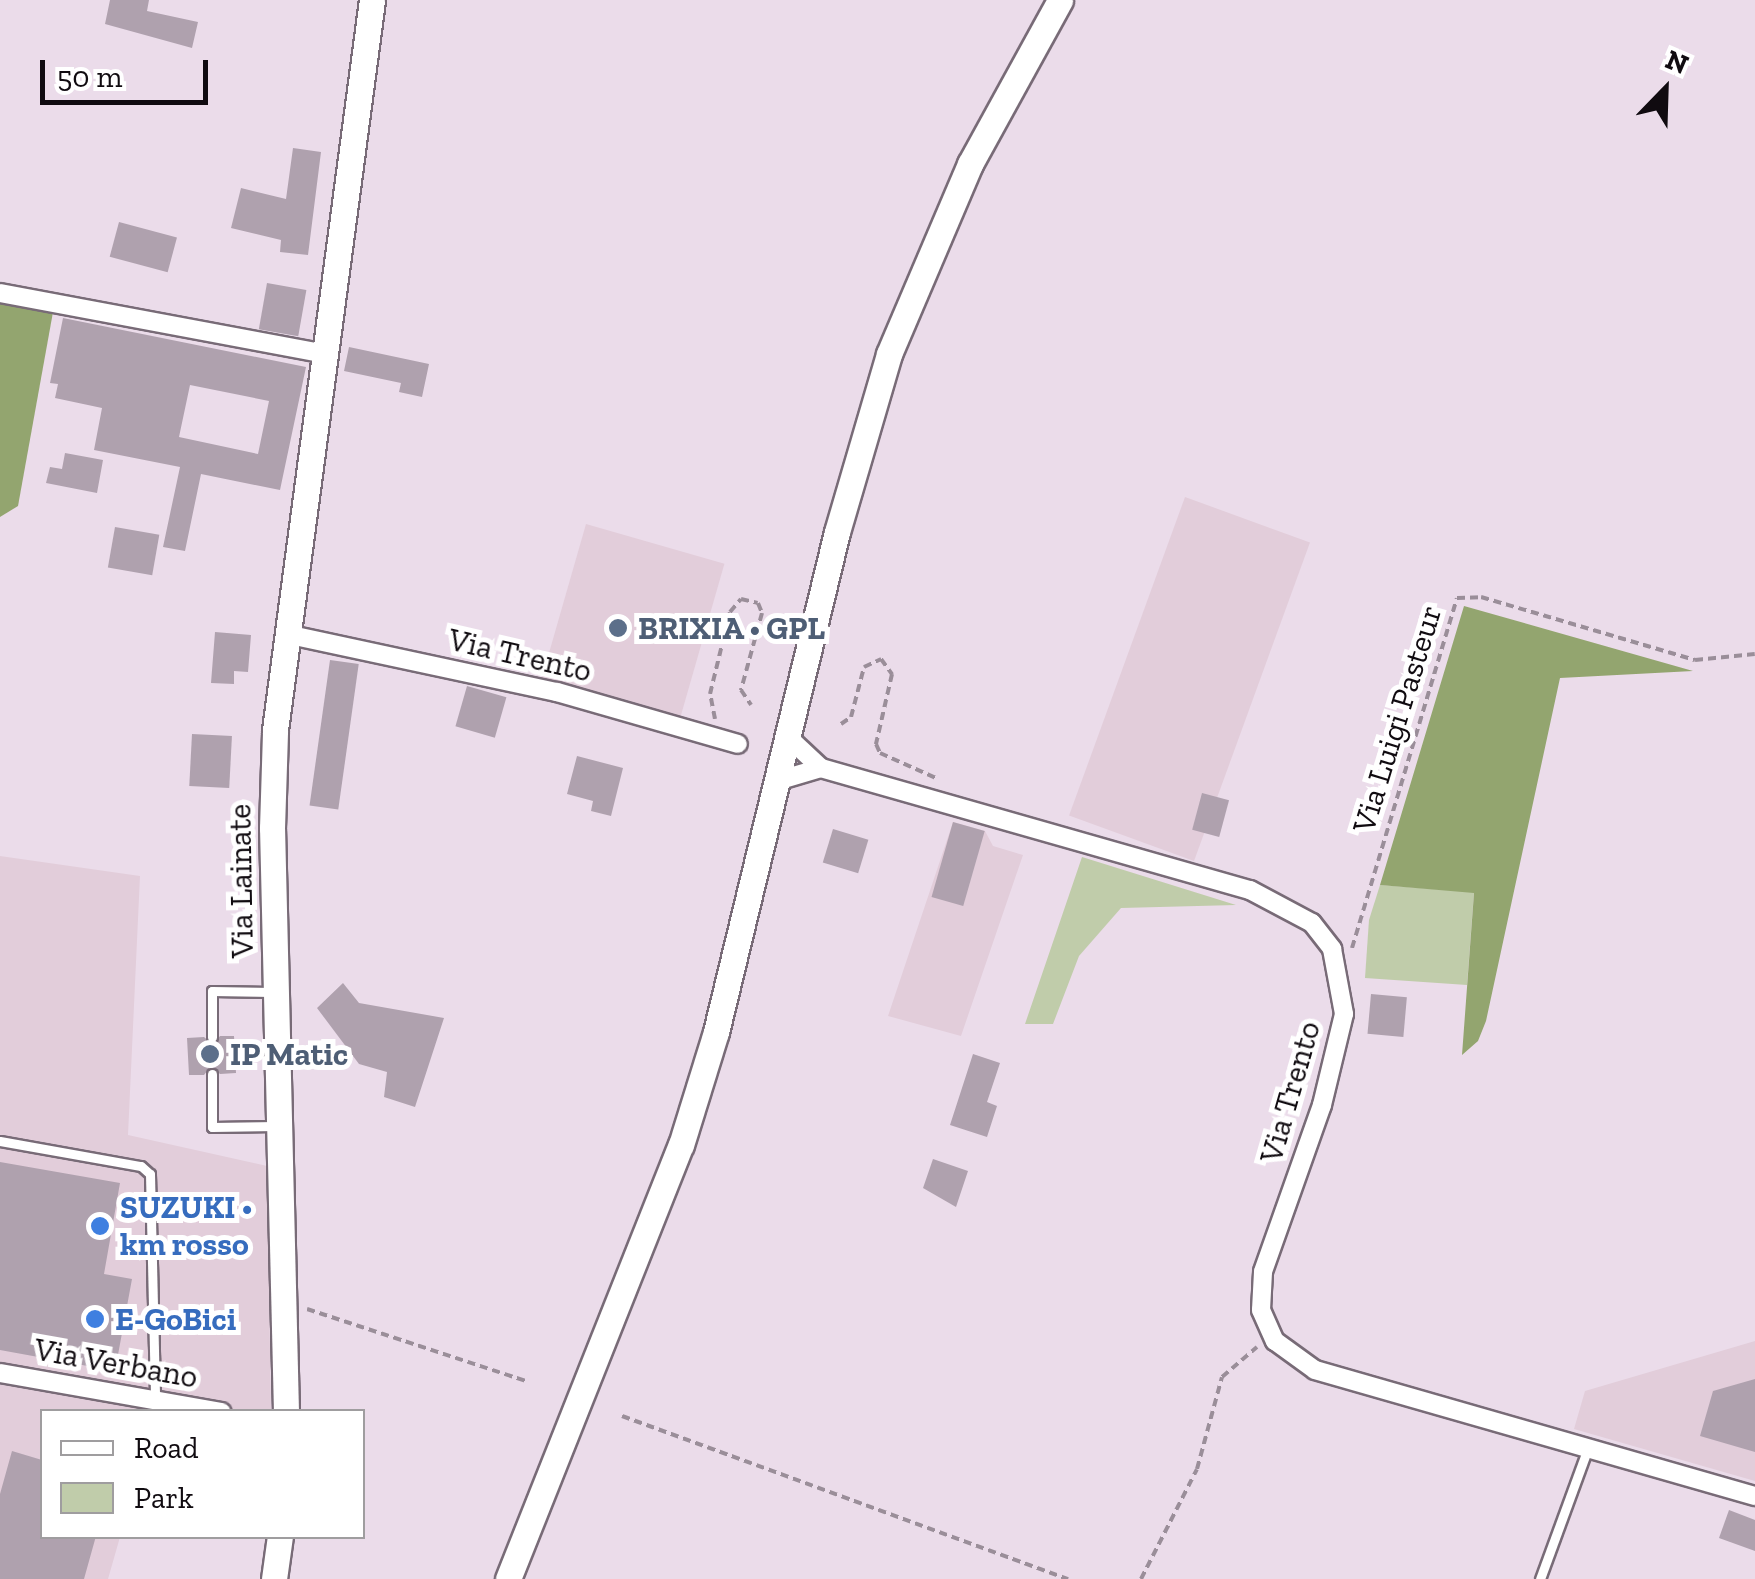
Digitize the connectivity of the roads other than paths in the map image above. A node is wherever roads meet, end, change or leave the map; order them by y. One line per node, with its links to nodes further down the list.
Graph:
1 (372, 0): 4 (main road, Via Lainate)
2 (1060, 0): 6 (main road)
3 (0, 292): 4 (street)
4 (320, 354): 5 (main road, Via Lainate)
5 (286, 634): 7 (street, Via Trento); 10 (main road, Via Lainate)
6 (790, 739): 8 (street); 9 (main road)
7 (738, 744)
8 (821, 768): 9 (street); 19 (street, Via Trento)
9 (780, 780): 23 (main road)
10 (275, 992): 11 (lane); 13 (main road, Via Lainate)
11 (212, 1037)
12 (212, 1074): 13 (lane)
13 (278, 1126): 18 (main road, Via Lainate)
14 (0, 1141): 16 (lane)
15 (0, 1373): 16 (street, Via Verbano)
16 (155, 1400): 17 (street, Via Verbano)
17 (205, 1409)
18 (286, 1409)
19 (1588, 1448): 20 (street); 24 (lane)
20 (1755, 1496)
21 (280, 1539): 22 (main road)
22 (274, 1579)
23 (508, 1579)
24 (1540, 1579)

